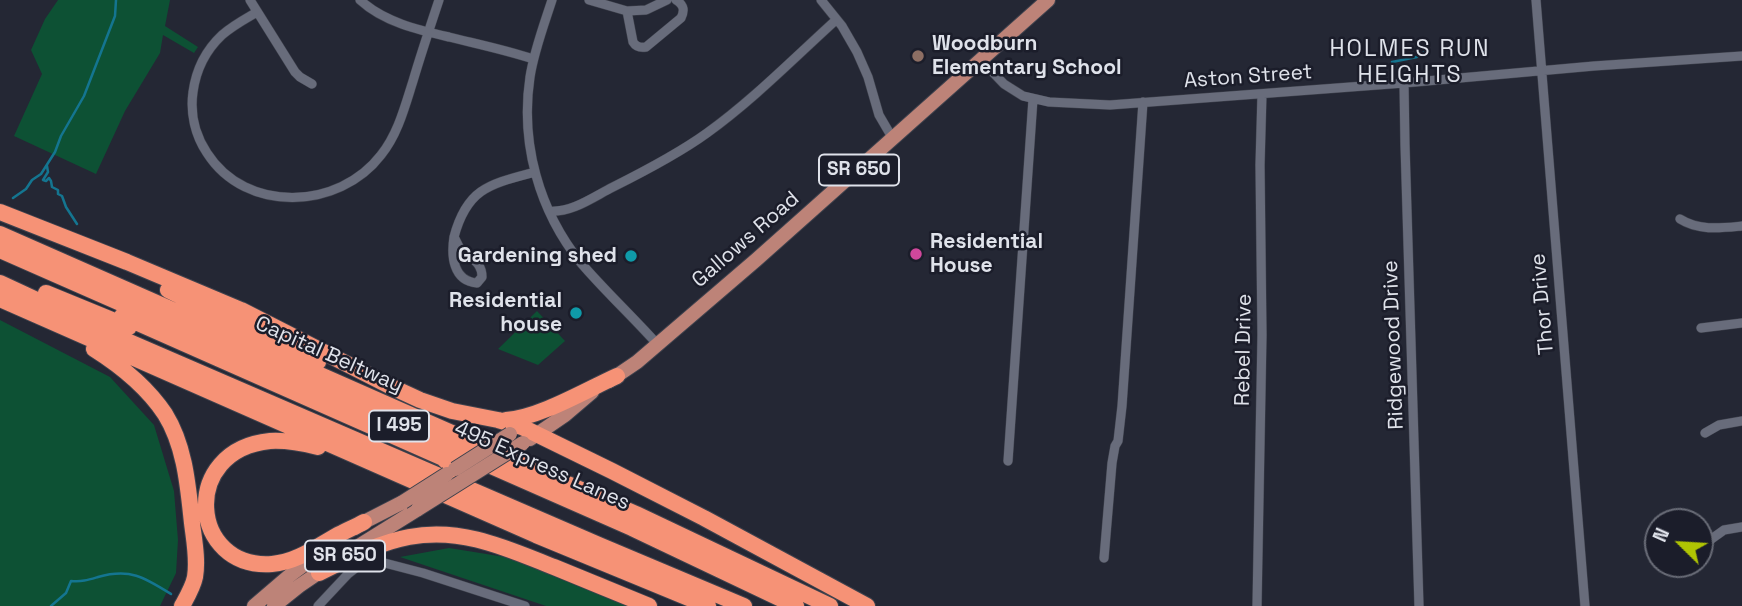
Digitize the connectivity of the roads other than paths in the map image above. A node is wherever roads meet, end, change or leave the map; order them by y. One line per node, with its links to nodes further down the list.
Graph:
1 (250, 0): 12 (street)
2 (360, 0): 14 (street)
3 (439, 0): 14 (street)
4 (552, 0): 16 (street)
5 (589, 0): 11 (street)
6 (667, 0): 11 (street)
7 (677, 0): 11 (street)
8 (821, 0): 13 (street)
9 (1048, 0): 17 (main road, Gallows Road / SR 650)
10 (1536, 0): 18 (street, Thor Drive)
11 (627, 11)
12 (257, 12): 14 (street); 20 (street)
13 (836, 19): 24 (street); 26 (street)
14 (428, 33): 16 (street)
15 (1742, 56): 18 (street, Aston Street)
16 (533, 59): 25 (street)
17 (981, 60): 22 (street, Aston Street); 24 (main road, Gallows Road / SR 650)
18 (1542, 71): 19 (street, Aston Street); 68 (street, Thor Drive)
19 (1404, 83): 21 (street, Aston Street); 67 (street, Ridgewood Drive)
20 (312, 84)
21 (1262, 94): 23 (street, Aston Street); 66 (street, Rebel Drive)
22 (1033, 99): 23 (street, Aston Street); 47 (street)
23 (1143, 103): 53 (street)
24 (893, 139): 40 (main road, Gallows Road / SR 650)
25 (535, 172): 26 (street); 32 (street)
26 (549, 211): 40 (street)
27 (0, 212): 29 (highway)
28 (1680, 219): 30 (street)
29 (34, 225): 42 (highway); 49 (highway)
30 (1742, 226)
31 (0, 234): 49 (highway, Capital Beltway / I 495)
32 (454, 237): 32 (street)
33 (0, 252): 48 (highway); 63 (highway, 495 Express Lanes / I 495)
34 (0, 275): 48 (highway)
35 (0, 282): 62 (highway, I 495)
36 (0, 299): 37 (highway, I 495)
37 (31, 313): 46 (highway, I 495); 55 (highway)
38 (1742, 323): 39 (street)
39 (1701, 328)
40 (658, 345): 41 (main road, Gallows Road / SR 650)
41 (617, 376): 42 (highway); 45 (main road, Gallows Road / SR 650)
42 (498, 420): 45 (highway)
43 (1742, 421): 44 (street)
44 (1705, 433)
45 (523, 435): 48 (main road, Gallows Road / SR 650, bridge); 65 (highway)
46 (350, 454): 50 (highway); 61 (highway, I 495)
47 (1007, 461)
48 (448, 469): 50 (main road, Gallows Road / SR 650, bridge); 54 (main road, Gallows Road / SR 650, bridge)
49 (636, 514): 64 (highway, Capital Beltway / I 495)
50 (364, 522): 56 (main road, Gallows Road / SR 650)
51 (1742, 527): 52 (street)
52 (1714, 537)
53 (1104, 558)
54 (319, 573): 57 (main road, Gallows Road / SR 650); 60 (highway)
55 (182, 606)
56 (254, 606)
57 (274, 606)
58 (318, 606): 59 (street)
59 (525, 606)
60 (649, 606)
61 (708, 606)
62 (744, 606)
63 (796, 606)
64 (830, 606)
65 (867, 606)
66 (1256, 606)
67 (1419, 606)
68 (1585, 606)

